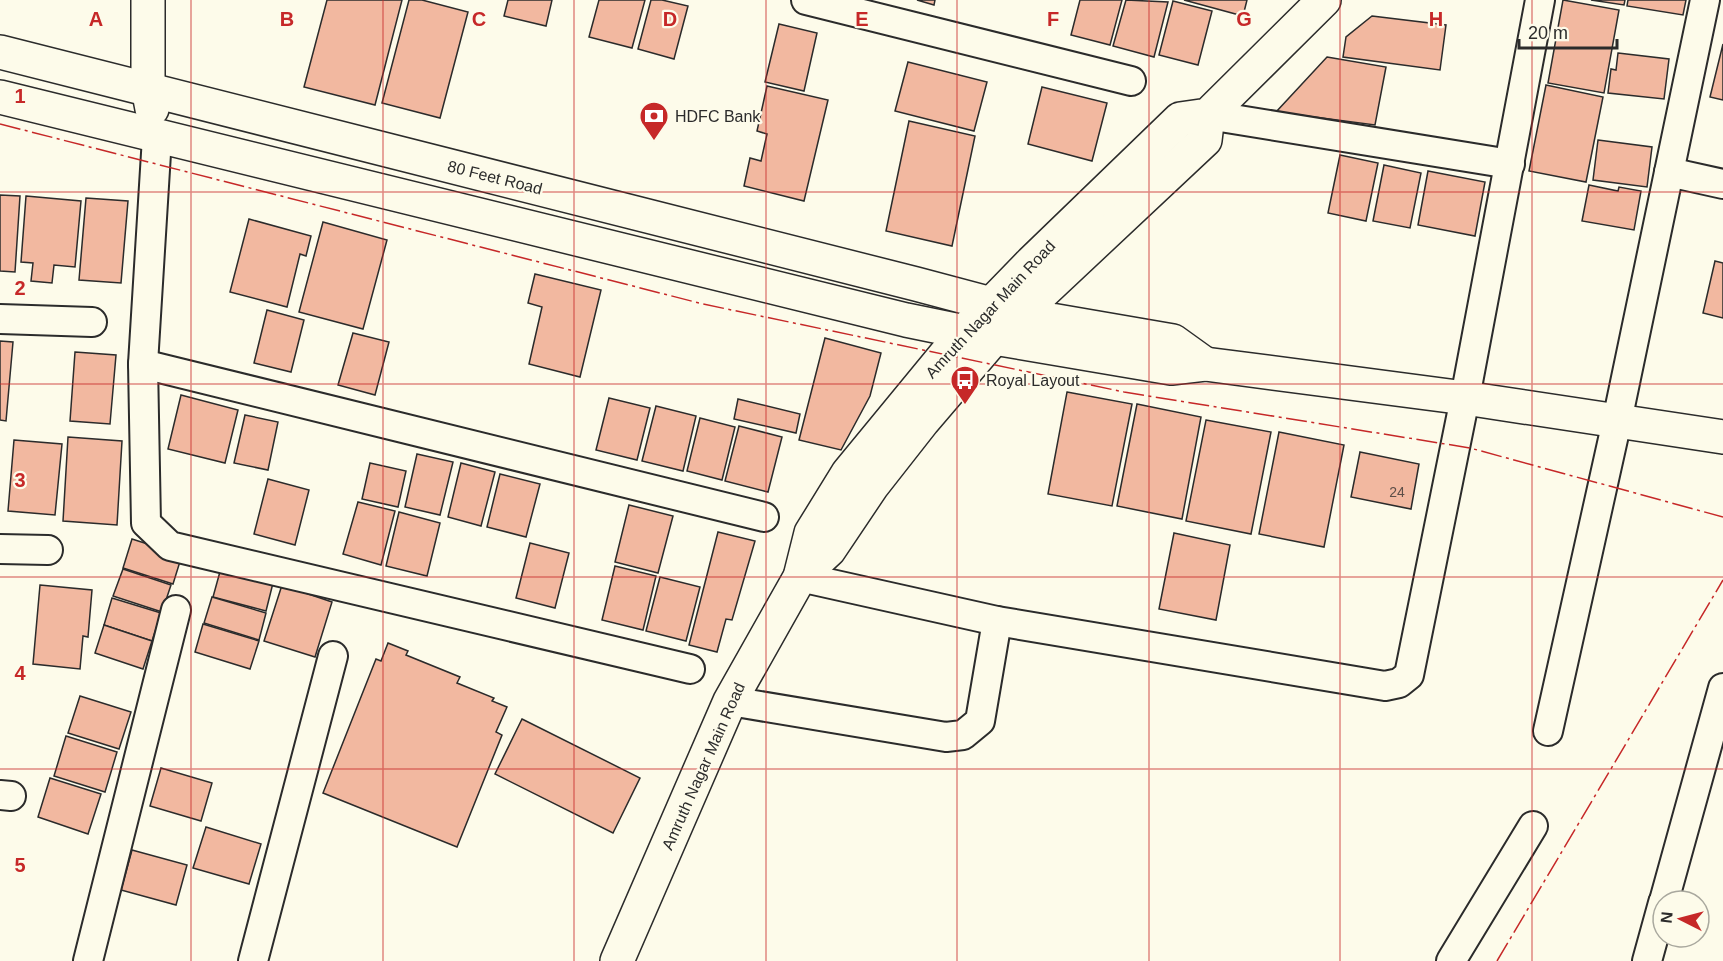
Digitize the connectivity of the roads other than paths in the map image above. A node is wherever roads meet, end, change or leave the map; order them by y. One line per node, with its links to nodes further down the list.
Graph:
1 (148, 0): 8 (main road)
2 (806, 0): 7 (street)
3 (1324, 0): 10 (main road)
4 (1540, 0): 12 (street)
5 (1710, 14): 13 (street)
6 (0, 52): 8 (main road, 80 Feet Road)
7 (1131, 81)
8 (148, 88): 11 (main road); 15 (main road, 80 Feet Road)
9 (0, 97): 11 (main road)
10 (1208, 115): 12 (street); 15 (main road, Amruth Nagar Main Road); 16 (main road, Amruth Nagar Main Road)
11 (157, 137): 19 (main road); 20 (street)
12 (1510, 164): 22 (street)
13 (1669, 172): 14 (street); 23 (street)
14 (1723, 184)
15 (990, 304): 16 (main road, 80 Feet Road); 19 (main road, Amruth Nagar Main Road)
16 (1021, 313): 19 (main road, Amruth Nagar Main Road); 21 (main road, 80 Feet Road)
17 (0, 319): 18 (street)
18 (92, 322)
19 (979, 335): 21 (main road); 28 (main road, Amruth Nagar Main Road)
20 (143, 364): 25 (street); 32 (street)
21 (1205, 364): 22 (main road)
22 (1465, 398): 23 (main road); 30 (street)
23 (1617, 421): 24 (main road); 35 (street)
24 (1723, 437)
25 (764, 517)
26 (0, 549): 27 (street)
27 (48, 550)
28 (800, 577): 30 (street); 34 (main road, Amruth Nagar Main Road)
29 (177, 610): 39 (street)
30 (998, 621): 34 (street)
31 (333, 656): 40 (street)
32 (690, 669)
33 (1723, 688): 37 (street)
34 (730, 701): 41 (main road, Amruth Nagar Main Road)
35 (1548, 731)
36 (1533, 826): 42 (street)
37 (1667, 889)
38 (1651, 946): 43 (street)
39 (88, 961)
40 (253, 961)
41 (617, 961)
42 (1451, 961)
43 (1647, 961)

